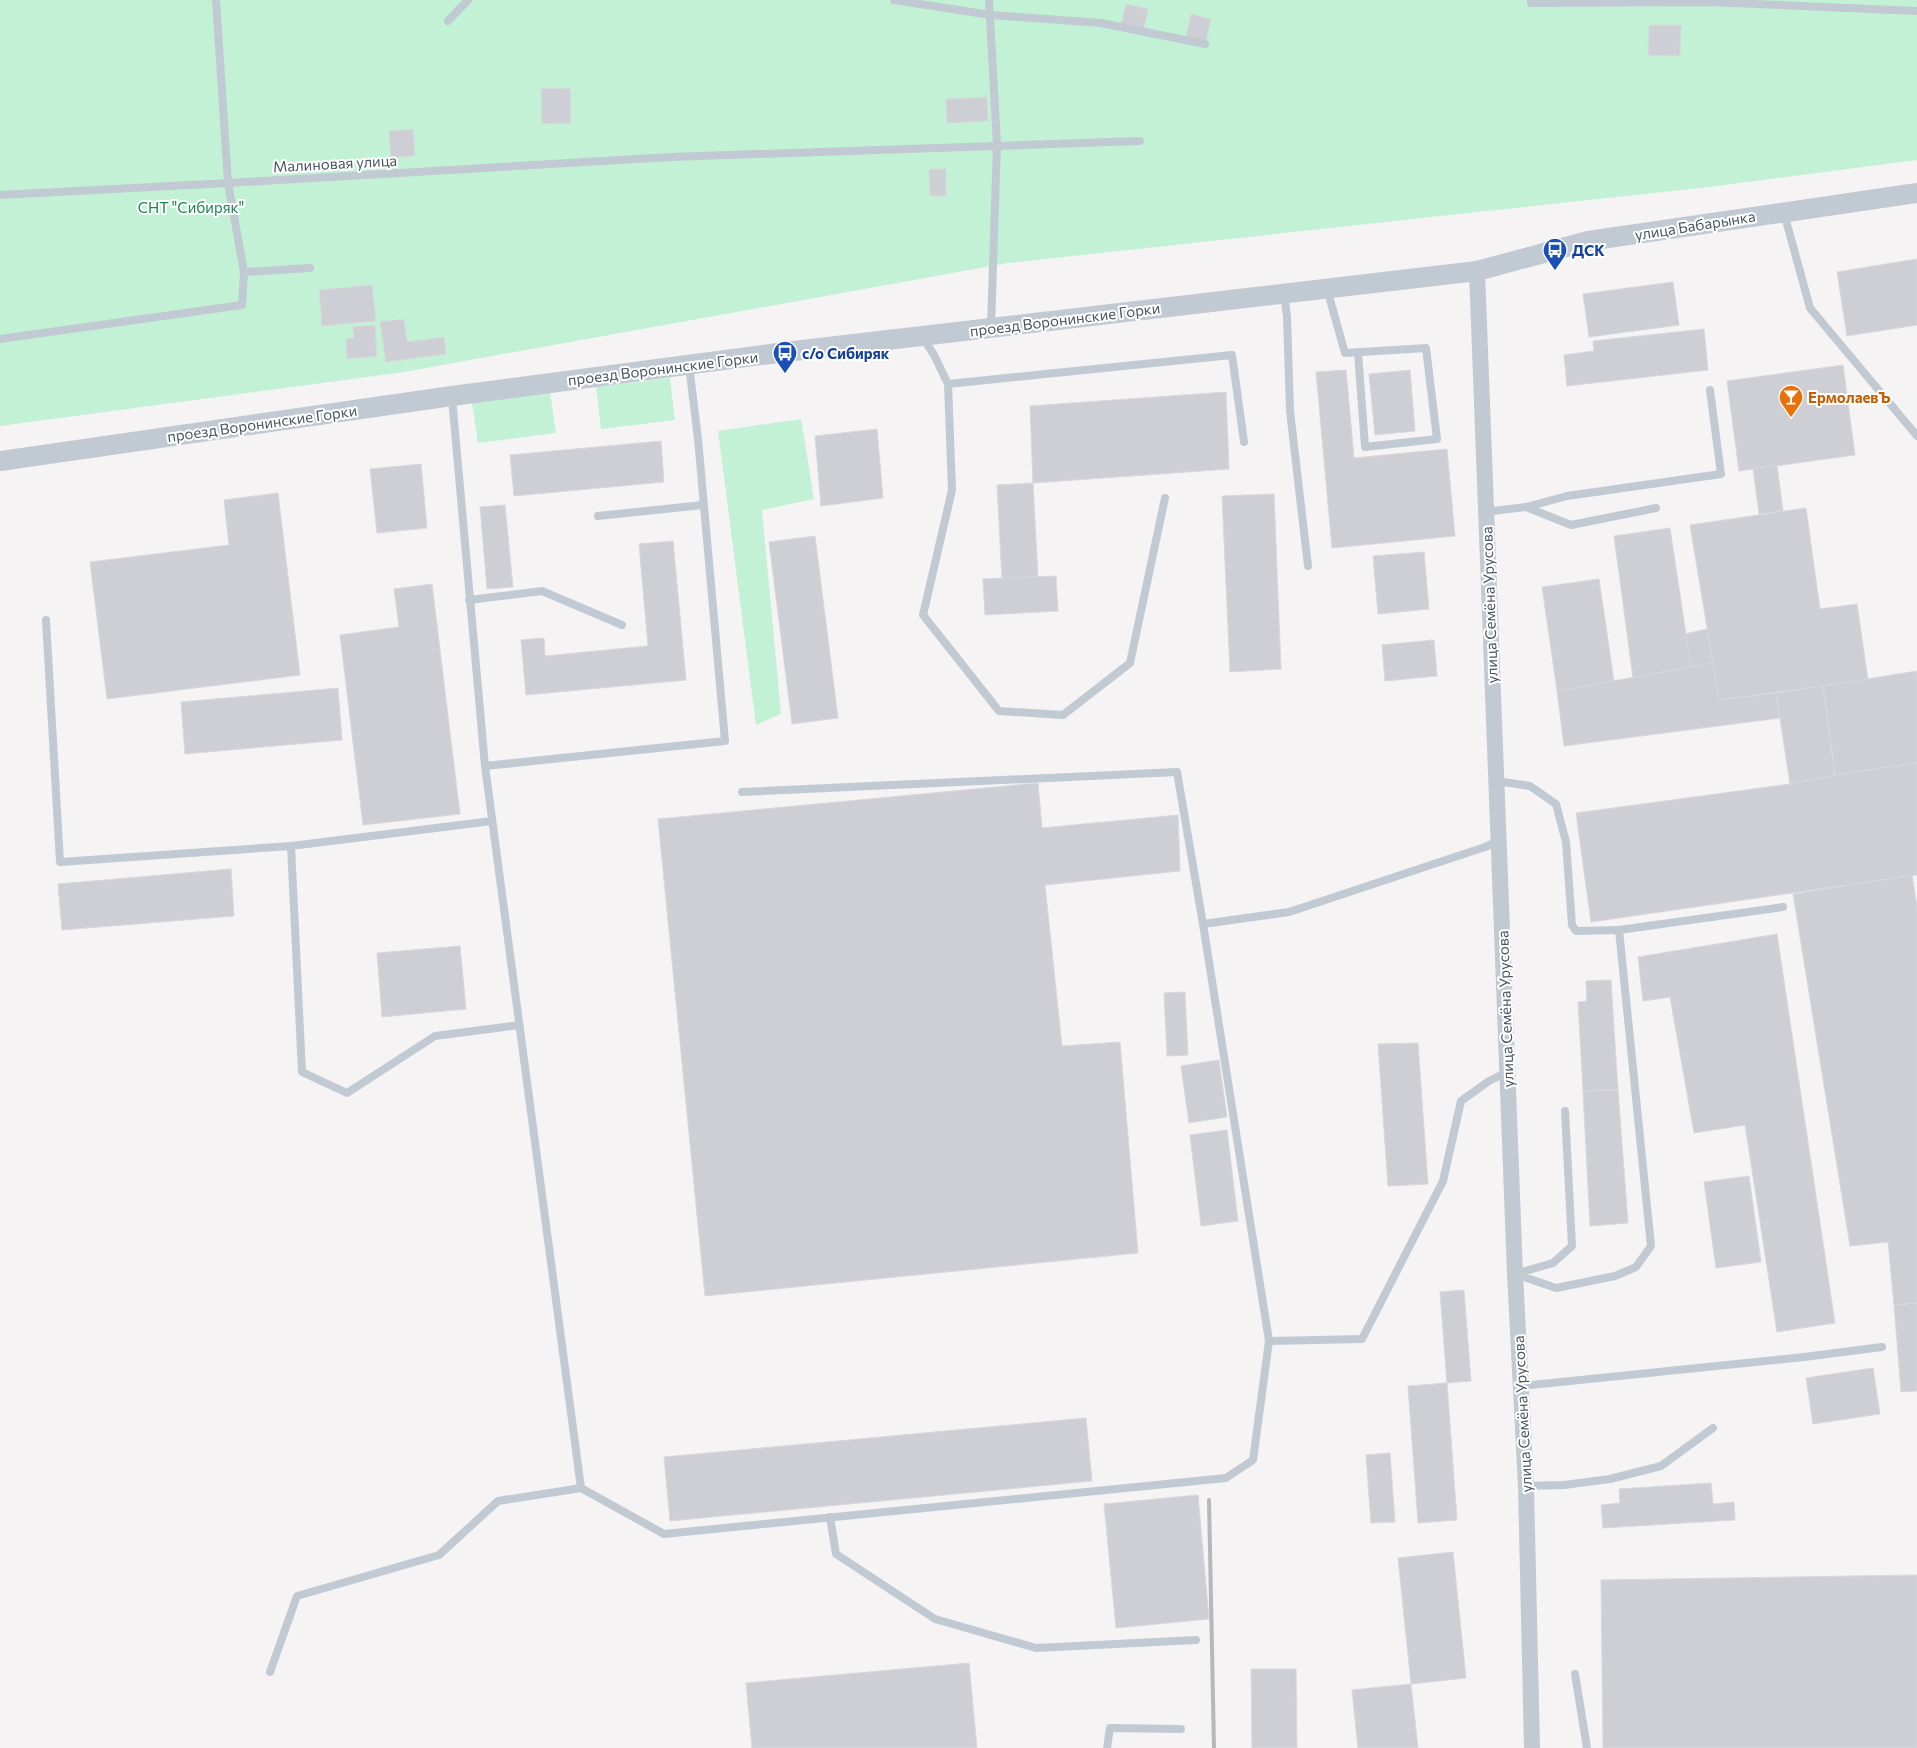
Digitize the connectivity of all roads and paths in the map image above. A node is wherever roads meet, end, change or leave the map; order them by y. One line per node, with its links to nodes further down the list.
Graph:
1 (216, 0): 13 (lane)
2 (468, 0): 9 (lane)
3 (894, 0): 8 (lane)
4 (989, 0): 8 (lane)
5 (1531, 0): 6 (lane)
6 (1708, 1): 7 (lane)
7 (1917, 11)
8 (991, 15): 10 (lane); 12 (lane)
9 (448, 21)
10 (1205, 44)
11 (1140, 140): 12 (lane, Малиновая улица)
12 (997, 144): 13 (lane, Малиновая улица); 22 (lane)
13 (228, 183): 15 (lane, Малиновая улица); 19 (lane)
14 (1917, 193): 16 (street, улица Бабарынка)
15 (0, 194)
16 (1784, 211): 18 (street, улица Бабарынка); 30 (lane)
17 (310, 268): 19 (lane)
18 (1477, 271): 20 (street, проезд Воронинские Горки); 37 (street, улица Семёна Урусова)
19 (244, 272): 24 (lane)
20 (1327, 289): 21 (street, проезд Воронинские Горки); 25 (lane)
21 (1284, 294): 22 (street, проезд Воронинские Горки); 39 (lane)
22 (991, 327): 23 (street, проезд Воронинские Горки)
23 (922, 336): 26 (street, проезд Воронинские Горки); 27 (lane)
24 (0, 339)
25 (1358, 352): 25 (lane)
26 (689, 365): 29 (street, проезд Воронинские Горки); 34 (lane)
27 (948, 384): 31 (lane); 33 (lane)
28 (1710, 390): 35 (lane)
29 (452, 396): 32 (street, проезд Воронинские Горки); 40 (lane)
30 (1917, 436)
31 (1244, 442)
32 (0, 461)
33 (1165, 498)
34 (703, 504): 38 (lane); 43 (lane)
35 (1526, 508): 36 (lane); 37 (lane)
36 (1656, 508)
37 (1486, 512): 44 (street, улица Семёна Урусова)
38 (598, 516)
39 (1308, 566)
40 (469, 600): 42 (lane); 43 (lane)
41 (46, 620): 48 (lane)
42 (622, 625)
43 (485, 766): 46 (lane)
44 (1496, 782): 47 (street, улица Семёна Урусова); 51 (lane)
45 (742, 792): 50 (lane)
46 (492, 821): 48 (lane); 52 (lane)
47 (1498, 840): 50 (lane); 53 (street, улица Семёна Урусова)
48 (292, 846): 52 (lane)
49 (1783, 907): 51 (lane)
50 (1203, 924): 56 (lane)
51 (1619, 930): 55 (lane)
52 (519, 1025): 61 (lane)
53 (1507, 1072): 55 (street, улица Семёна Урусова); 56 (lane)
54 (1565, 1111): 55 (lane)
55 (1515, 1274): 58 (street, улица Семёна Урусова)
56 (1269, 1341): 62 (lane)
57 (1882, 1347): 58 (lane)
58 (1521, 1386): 60 (street, улица Семёна Урусова)
59 (1712, 1428): 60 (lane)
60 (1526, 1486): 68 (street, улица Семёна Урусова)
61 (581, 1488): 62 (lane); 64 (lane)
62 (830, 1517): 63 (lane)
63 (1196, 1640)
64 (270, 1672)
65 (1575, 1674): 69 (lane)
66 (1181, 1730): 67 (lane)
67 (1107, 1748)
68 (1532, 1748)
69 (1587, 1748)

